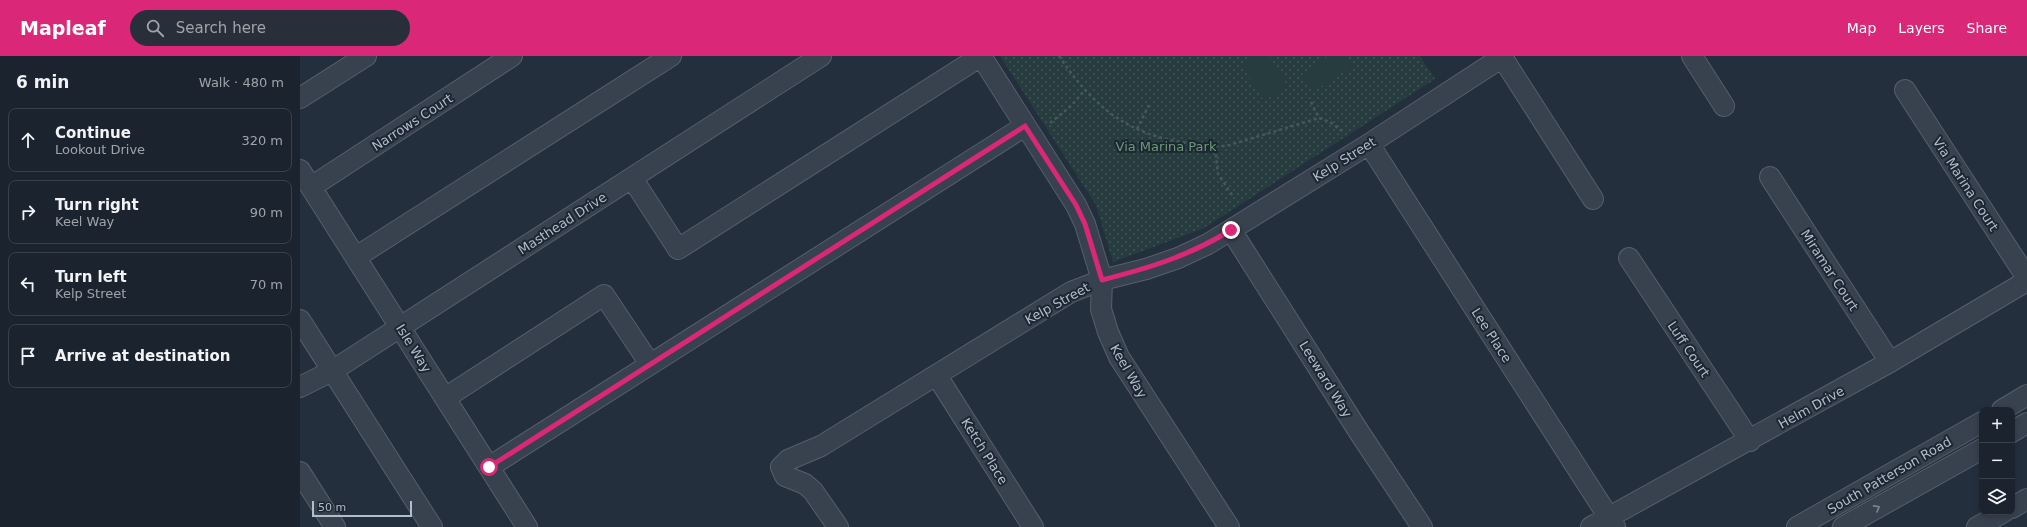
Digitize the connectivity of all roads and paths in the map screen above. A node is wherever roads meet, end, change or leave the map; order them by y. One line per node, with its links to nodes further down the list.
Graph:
1 (366, 56): 11 (street)
2 (512, 56): 25 (street, Narrows Court)
3 (821, 56): 24 (street, Masthead Drive)
4 (981, 56): 17 (street, Keel Way); 24 (street)
5 (1059, 56): 9 (path)
6 (1692, 56): 14 (street)
7 (1503, 57): 20 (street, Kelp Street); 27 (street)
8 (662, 58): 29 (street)
9 (1085, 90): 16 (path); 18 (path)
10 (1905, 90): 32 (street, Via Marina Court)
11 (300, 98)
12 (1311, 102): 15 (path)
13 (1149, 105): 18 (path)
14 (1724, 106)
15 (1319, 118): 19 (path); 21 (path)
16 (1050, 123)
17 (1025, 126): 31 (street, Keel Way); 36 (street)
18 (1137, 128): 21 (path)
19 (1342, 131)
20 (1368, 144): 28 (street, Kelp Street); 53 (street, Lee Place)
21 (1215, 146): 26 (path)
22 (300, 170): 25 (street, Isle Way)
23 (1770, 177): 35 (street, Miramar Court)
24 (632, 178): 34 (street, Masthead Drive)
25 (311, 187): 29 (street, Isle Way)
26 (1232, 195)
27 (1593, 199)
28 (1231, 230): 31 (street, Kelp Street); 61 (street, Leeward Way)
29 (356, 258): 34 (street, Isle Way)
30 (1629, 258): 46 (street, Luff Court)
31 (1102, 280): 38 (street, Kelp Street); 60 (street, Keel Way)
32 (2027, 280): 35 (street, Helm Drive)
33 (300, 320): 37 (street)
34 (400, 327): 37 (street, Masthead Drive); 41 (street, Isle Way)
35 (1890, 362): 46 (street, Helm Drive)
36 (650, 364): 41 (street); 48 (street)
37 (332, 371): 39 (street, Masthead Drive); 56 (street)
38 (937, 376): 58 (street, Kelp Street); 59 (street, Ketch Place)
39 (300, 387)
40 (2027, 395): 42 (street)
41 (445, 398): 48 (street, Isle Way)
42 (2007, 407)
43 (2027, 423): 45 (street)
44 (1979, 424): 54 (street, South Patterson Road)
45 (2015, 430)
46 (1750, 440): 53 (street, Helm Drive)
47 (1979, 451): 63 (street, South Patterson Road, one-way to 47)
48 (489, 467): 57 (street, Isle Way)
49 (300, 472): 55 (street)
50 (2027, 499): 51 (street)
51 (2015, 506)
52 (1999, 515): 64 (street)
53 (1612, 522): 62 (street, Helm Drive)
54 (1808, 524)
55 (335, 527)
56 (432, 527)
57 (527, 527)
58 (838, 527)
59 (1032, 527)
60 (1229, 527)
61 (1422, 527)
62 (1591, 527)
63 (1843, 527)
64 (1977, 527)

